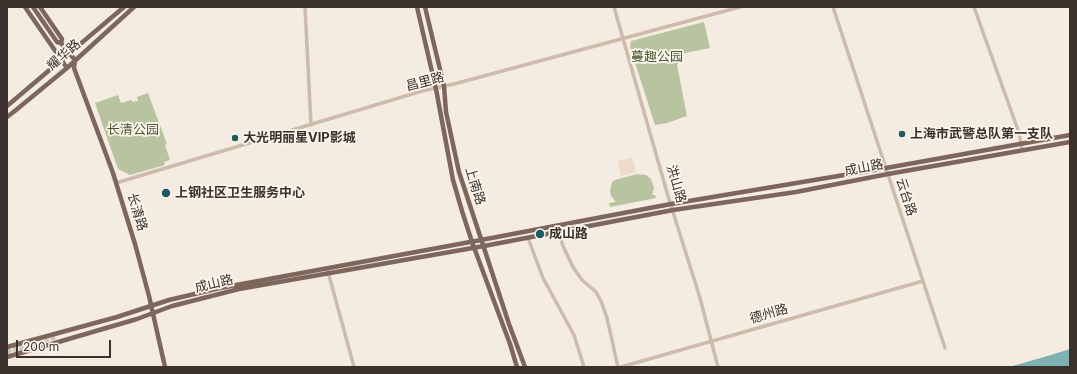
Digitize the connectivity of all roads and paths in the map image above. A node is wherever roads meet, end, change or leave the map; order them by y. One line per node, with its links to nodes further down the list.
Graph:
1 (25, 7): 17 (main road)
2 (33, 7): 14 (main road)
3 (40, 7): 14 (main road)
4 (124, 7): 15 (main road, 耀华路)
5 (134, 7): 16 (main road, 耀华路)
6 (305, 7): 24 (street)
7 (417, 7): 21 (main road, 上南路)
8 (425, 7): 20 (main road, 上南路)
9 (614, 7): 13 (street, 洪山路)
10 (740, 7): 13 (street, 昌里路)
11 (833, 7): 29 (street, 云台路)
12 (974, 7): 27 (street)
13 (623, 38): 20 (street, 昌里路); 32 (street, 洪山路)
14 (61, 43): 15 (main road)
15 (70, 54): 16 (main road); 17 (main road, 耀华路)
16 (74, 60): 18 (main road, 耀华路); 19 (main road, 长清路)
17 (62, 61): 18 (main road); 22 (main road, 耀华路)
18 (67, 68): 19 (main road); 23 (main road, 耀华路)
19 (74, 68): 31 (main road, 长清路)
20 (444, 86): 21 (street, 昌里路); 36 (main road, 上南路)
21 (436, 89): 24 (street, 昌里路); 37 (main road, 上南路)
22 (7, 106)
23 (7, 117)
24 (311, 125): 31 (street, 昌里路)
25 (1070, 135): 27 (main road, 成山路)
26 (1070, 142): 28 (main road, 成山路)
27 (1021, 143): 28 (street); 29 (main road, 成山路)
28 (1022, 150): 30 (main road, 成山路)
29 (886, 168): 30 (street, 云台路); 32 (main road, 成山路)
30 (888, 174): 33 (main road, 成山路); 42 (street, 云台路)
31 (116, 183): 43 (main road, 长清路)
32 (671, 204): 33 (street, 洪山路); 36 (main road, 成山路)
33 (673, 210): 34 (main road, 成山路); 47 (street, 洪山路)
34 (559, 232): 35 (main road, 成山路); 56 (street)
35 (528, 238): 38 (main road, 成山路); 55 (street)
36 (481, 240): 37 (main road, 成山路); 38 (main road, 上南路)
37 (472, 242): 39 (main road, 上南路); 40 (main road, 成山路)
38 (484, 246): 39 (main road, 成山路); 54 (main road, 上南路)
39 (474, 248): 41 (main road, 成山路); 53 (main road, 上南路)
40 (327, 268): 41 (street); 43 (main road, 成山路)
41 (328, 274): 44 (main road, 成山路); 52 (street)
42 (922, 281): 47 (street, 德州路); 49 (street, 云台路)
43 (151, 305): 44 (main road, 长清路); 45 (main road, 成山路)
44 (152, 313): 46 (main road, 成山路); 51 (main road, 长清路)
45 (96, 322): 46 (main road); 48 (main road, 成山路)
46 (88, 334): 50 (main road, 成山路)
47 (711, 342): 56 (street, 德州路); 57 (street, 洪山路)
48 (7, 347)
49 (945, 348)
50 (7, 357)
51 (165, 367)
52 (354, 367)
53 (517, 367)
54 (525, 367)
55 (584, 367)
56 (620, 367)
57 (718, 367)

